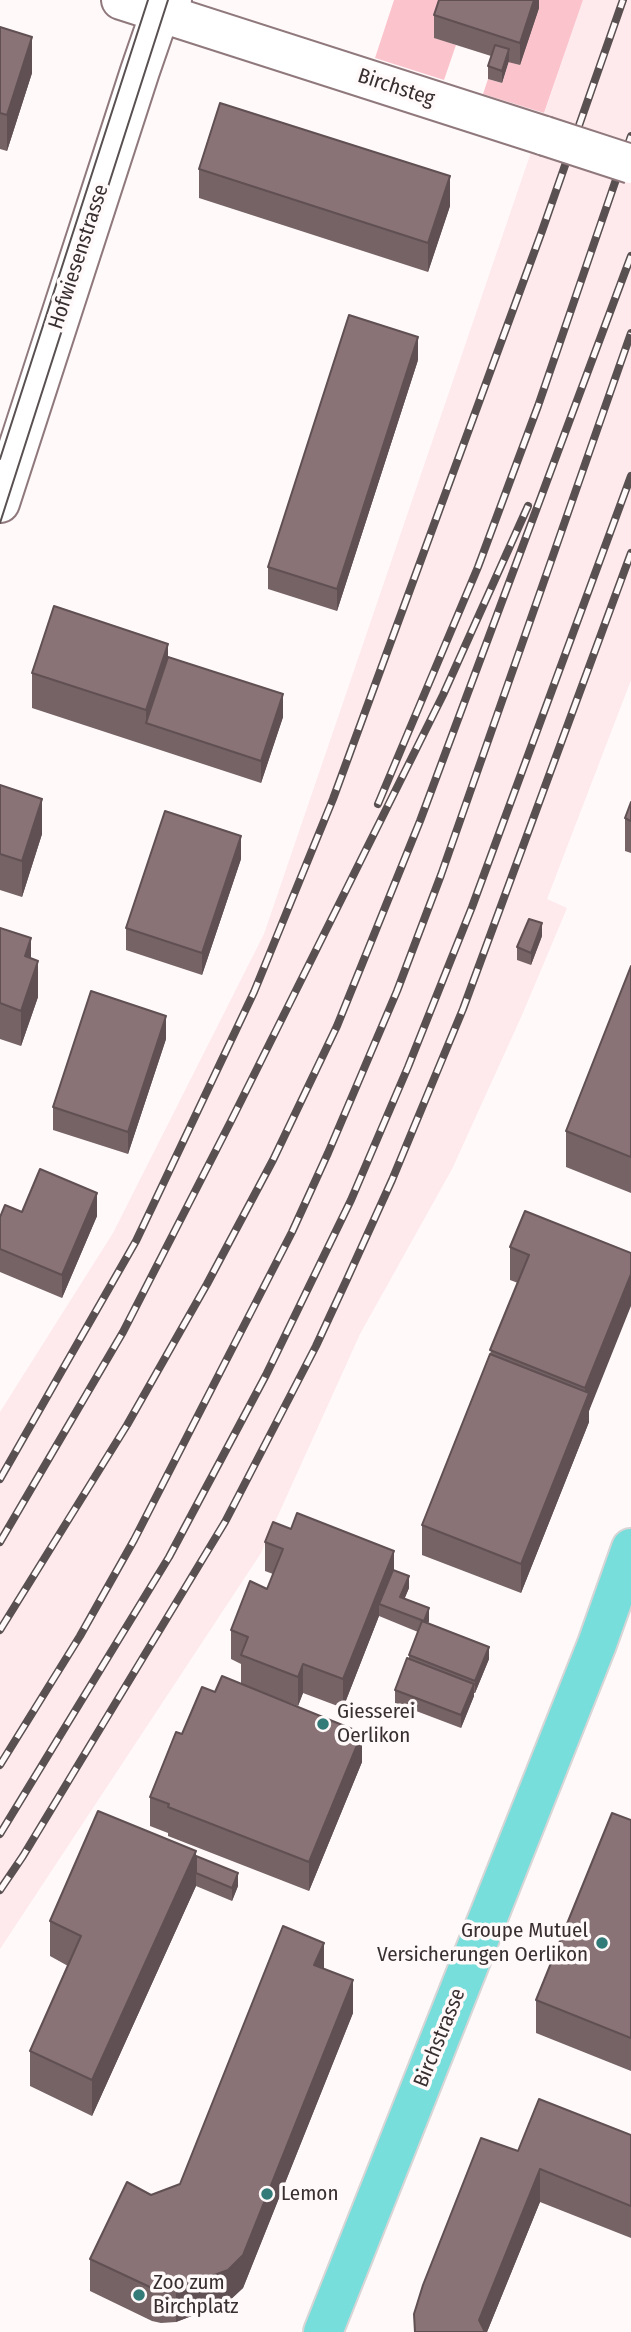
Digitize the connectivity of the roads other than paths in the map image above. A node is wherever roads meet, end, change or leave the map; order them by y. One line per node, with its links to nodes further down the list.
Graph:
1 (121, 0): 2 (street, Birchsteg)
2 (163, 4): 3 (street, Birchsteg, bridge); 4 (street, Hofwiesenstrasse)
3 (631, 164)
4 (0, 503)
5 (631, 1548): 6 (main road, Birchstrasse)
6 (323, 2332)

